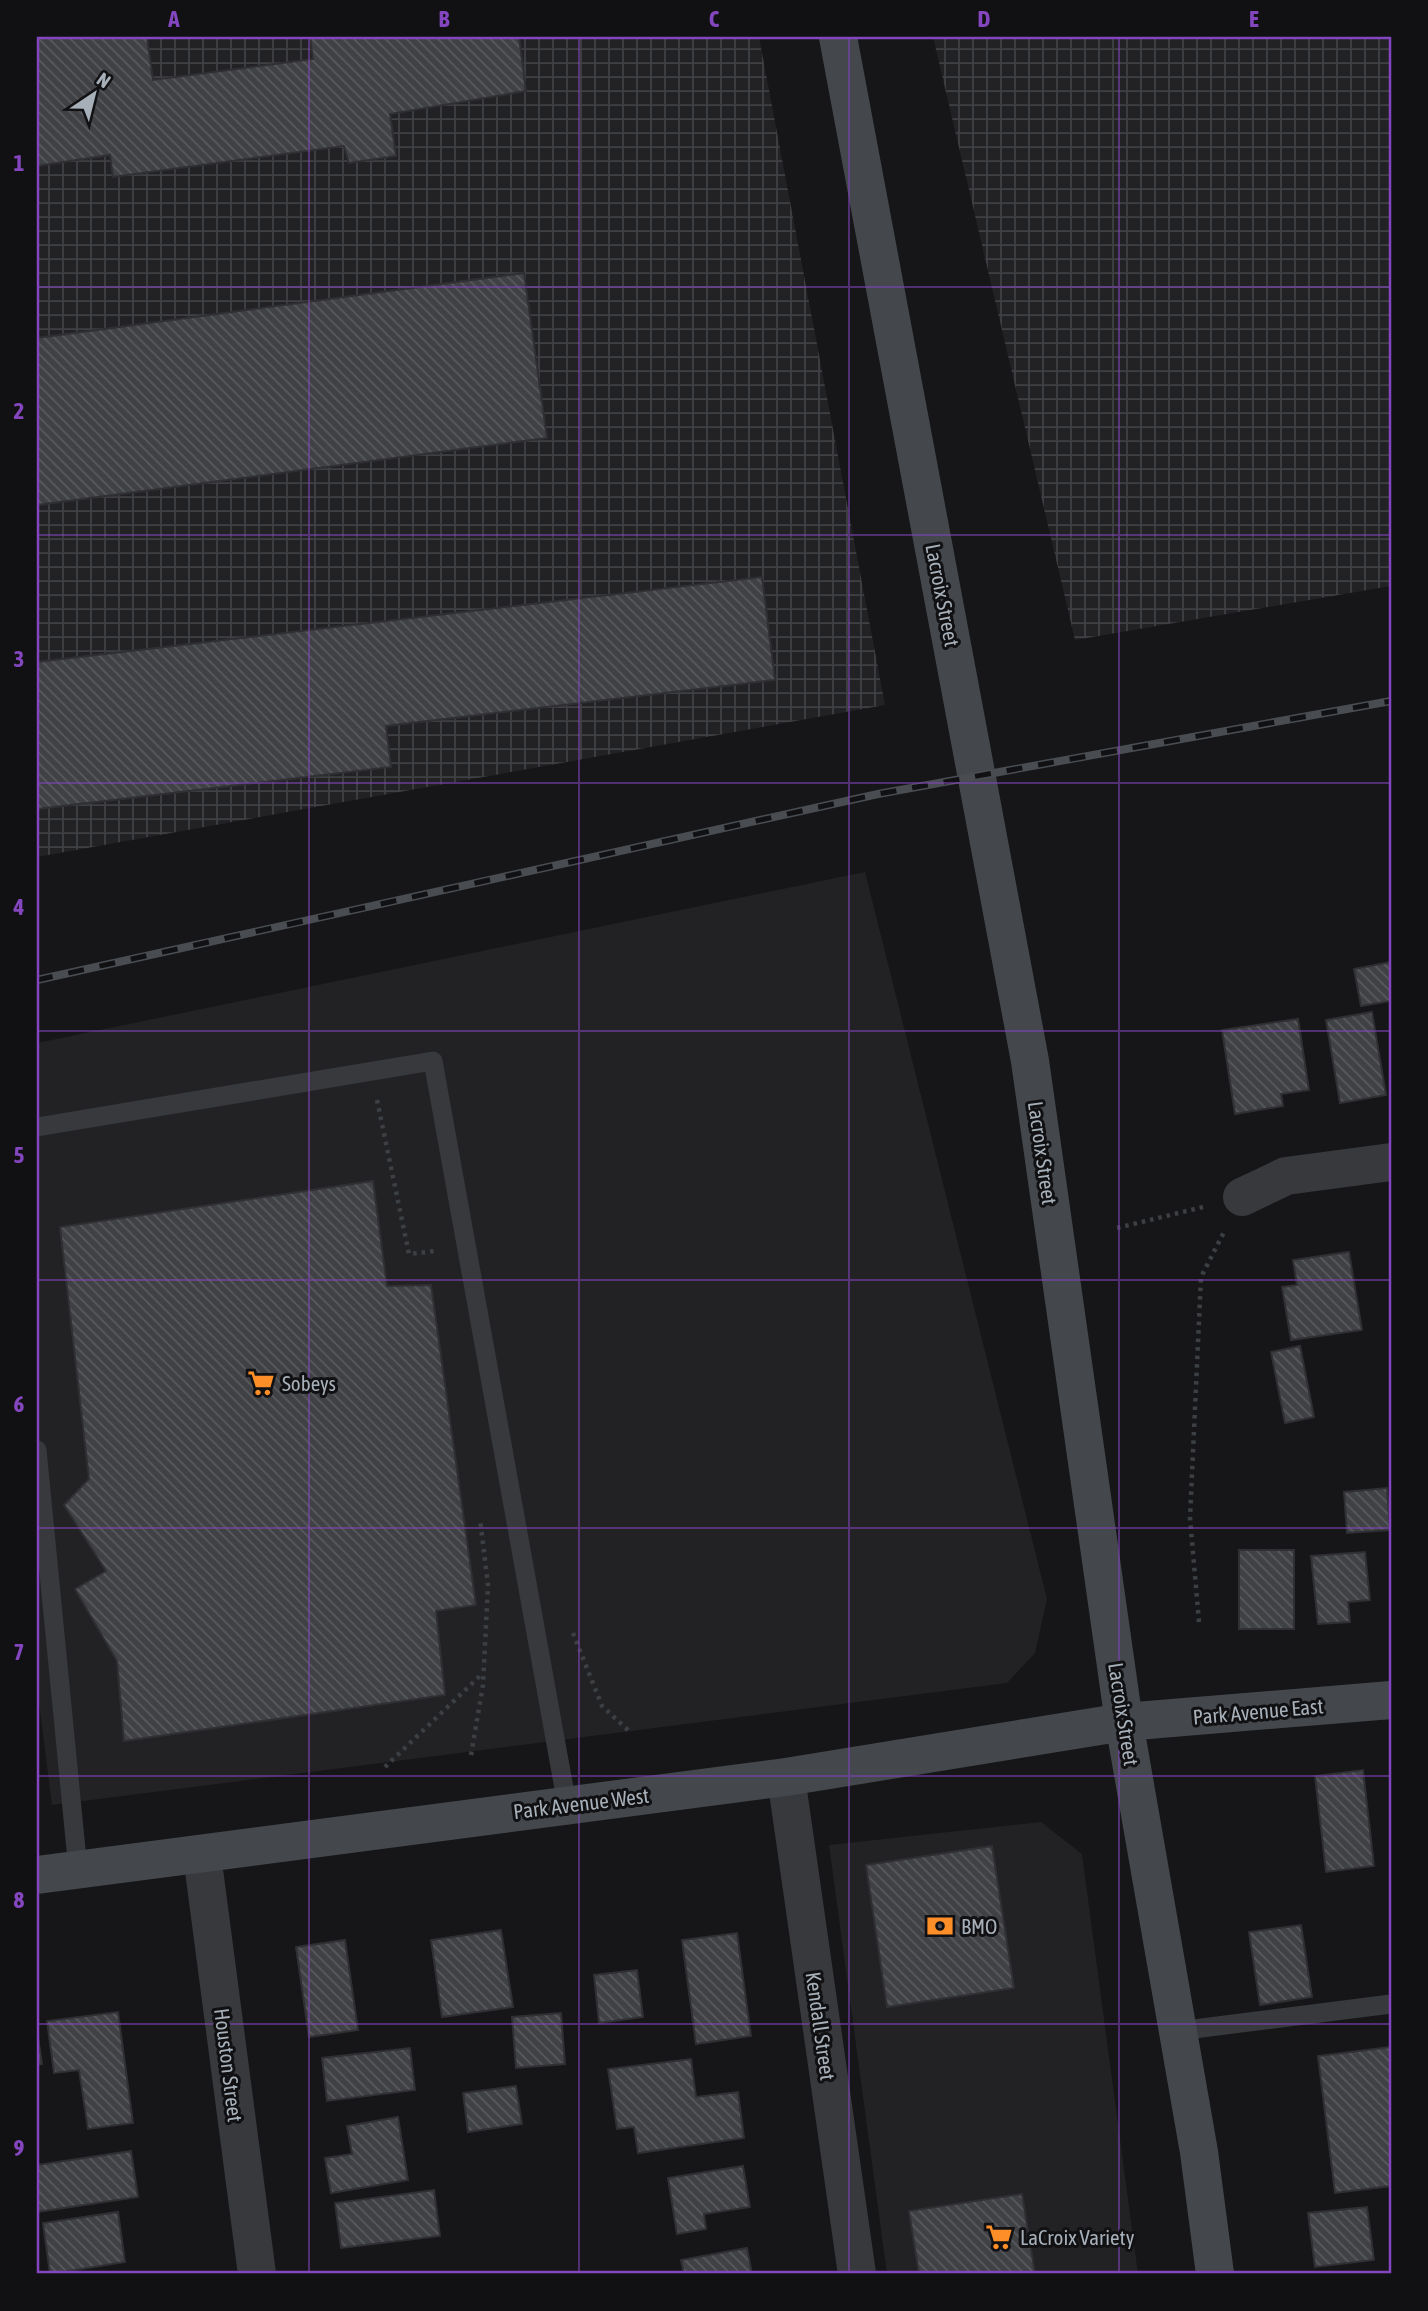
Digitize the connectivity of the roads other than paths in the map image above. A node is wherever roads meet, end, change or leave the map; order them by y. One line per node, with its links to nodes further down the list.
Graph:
1 (838, 37): 7 (main road, Lacroix Street)
2 (37, 1127): 9 (lane)
3 (1391, 1162): 4 (street)
4 (1242, 1197)
5 (37, 1450): 11 (lane)
6 (1391, 1700): 7 (main road, Park Avenue East)
7 (1124, 1721): 8 (main road, Park Avenue West); 14 (main road, Lacroix Street)
8 (786, 1777): 9 (main road, Park Avenue West); 16 (street, Kendall Street)
9 (567, 1805): 10 (main road, Park Avenue West)
10 (202, 1855): 11 (main road, Park Avenue West); 15 (street, Houston Street)
11 (78, 1870): 12 (main road, Park Avenue West)
12 (37, 1875)
13 (1391, 2004): 14 (lane)
14 (1178, 2031): 17 (main road, Lacroix Street)
15 (257, 2274)
16 (857, 2274)
17 (1215, 2274)

